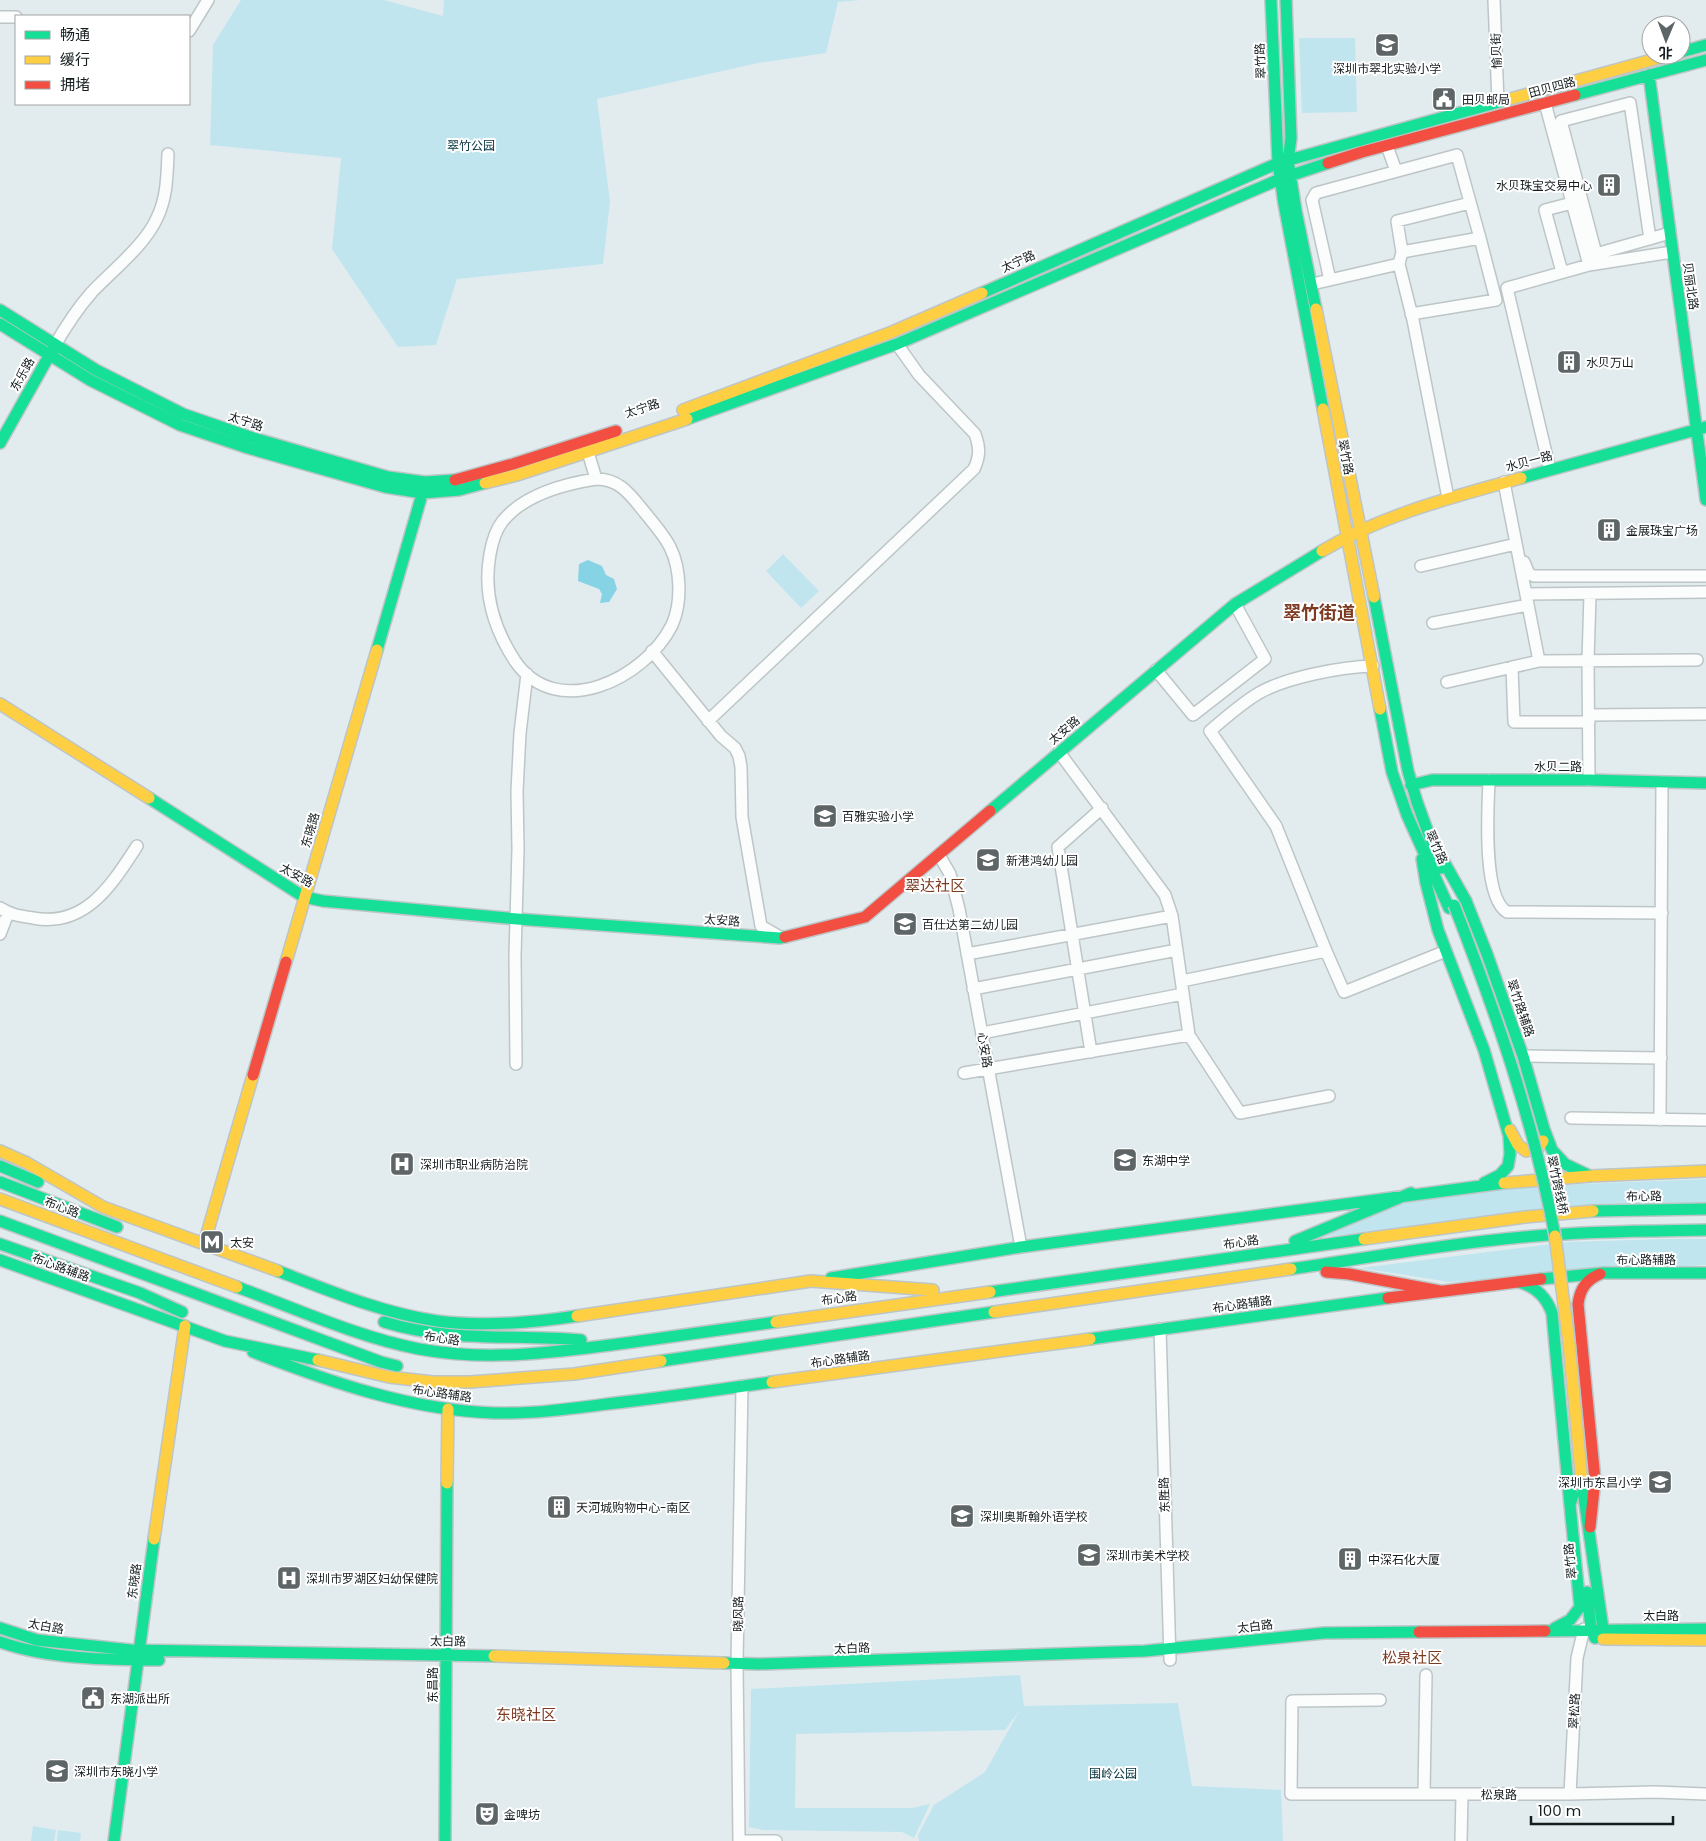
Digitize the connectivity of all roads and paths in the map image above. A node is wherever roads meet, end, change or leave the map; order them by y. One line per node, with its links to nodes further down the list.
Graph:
1 (208, 0): 7 (street)
2 (1272, 0): 19 (main road, 翠竹路)
3 (1286, 0): 19 (main road, 翠竹路)
4 (1494, 0): 13 (street, 愉贝街)
5 (0, 17): 6 (street)
6 (15, 17)
7 (190, 29)
8 (1706, 46): 9 (main road)
9 (1691, 50)
10 (1706, 60): 12 (main road, 田贝四路)
11 (1641, 63): 13 (main road, 田贝四路)
12 (1649, 75): 14 (main road, 田贝四路); 24 (main road, 贝丽北路)
13 (1498, 102): 15 (main road, 田贝四路)
14 (1545, 103): 16 (main road, 田贝四路); 22 (street)
15 (1359, 140): 17 (main road); 19 (main road, 田贝四路)
16 (1386, 146): 17 (main road, 田贝四路); 20 (street)
17 (1362, 152): 21 (main road, 田贝四路)
18 (168, 154): 38 (street)
19 (1283, 162): 21 (main road, 翠竹路); 45 (main road, 太宁路)
20 (1396, 172): 23 (street); 32 (street)
21 (1286, 177): 33 (main road, 翠竹路); 37 (main road, 太宁路); 49 (main road, 翠竹路)
22 (1572, 202): 30 (street); 31 (street)
23 (1470, 203): 25 (street); 27 (street)
24 (1670, 233): 26 (street); 28 (main road, 贝丽北路)
25 (1480, 238): 27 (street); 35 (street)
26 (1650, 239): 26 (street)
27 (1402, 252): 29 (street)
28 (1672, 252): 30 (street); 39 (main road, 贝丽北路)
29 (1399, 264): 32 (street); 35 (street)
30 (1589, 265): 31 (street)
31 (1562, 272): 42 (street)
32 (1330, 280): 33 (street)
33 (1312, 284): 48 (main road, 翠竹路)
34 (0, 310): 38 (main road, 太宁路)
35 (1411, 314): 46 (street)
36 (0, 324): 38 (main road, 太宁路)
37 (897, 344): 41 (main road, 太宁路); 70 (street)
38 (52, 350): 40 (main road, 东乐路); 45 (main road, 太宁路)
39 (1701, 429): 42 (main road, 水贝一路); 47 (main road, 贝丽北路)
40 (0, 443)
41 (588, 452): 43 (street); 45 (main road, 太宁路)
42 (1550, 470): 44 (main road, 水贝一路)
43 (596, 478): 58 (street); 65 (street)
44 (1507, 481): 46 (main road, 水贝一路); 50 (street); 52 (street)
45 (424, 488): 81 (main road, 东晓路)
46 (1448, 498): 48 (main road, 水贝一路)
47 (1706, 500)
48 (1362, 530): 49 (main road, 太安路); 76 (main road, 翠竹路)
49 (1347, 537): 56 (main road, 太安路); 62 (main road, 翠竹路)
50 (1516, 544): 51 (street); 55 (street)
51 (1421, 566)
52 (1706, 576)
53 (1706, 592): 54 (street)
54 (1590, 594): 55 (street); 59 (street)
55 (1527, 599): 57 (street); 61 (street)
56 (1235, 604): 64 (main road, 太安路); 64 (street)
57 (1434, 623)
58 (652, 651): 65 (street); 70 (street)
59 (1588, 660): 60 (street); 61 (street); 69 (street)
60 (1698, 660)
61 (1539, 661): 63 (street)
62 (1373, 666): 78 (main road, 翠竹路); 91 (street)
63 (1512, 667): 66 (street); 69 (street)
64 (1156, 670): 71 (main road, 太安路)
65 (527, 674): 86 (street)
66 (1447, 682)
67 (0, 704): 81 (main road, 太安路)
68 (1706, 714): 69 (street)
69 (1589, 718): 73 (street)
70 (708, 721): 89 (street)
71 (1060, 752): 77 (street); 80 (main road, 太安路)
72 (1489, 780): 73 (main road, 水贝二路); 76 (main road, 水贝二路); 84 (street)
73 (1590, 780): 74 (main road, 水贝二路)
74 (1662, 782): 75 (main road, 水贝二路); 84 (street)
75 (1706, 783)
76 (1411, 785): 78 (main road, 翠竹路)
77 (1102, 808): 85 (street); 88 (street)
78 (1426, 842): 82 (main road, 翠竹路); 92 (main road); 102 (main road, 翠竹路辅路)
79 (137, 846): 83 (street)
80 (939, 855): 89 (main road, 太安路); 93 (street, 心安路)
81 (304, 897): 86 (main road, 太安路); 127 (main road, 东晓路)
82 (1451, 907): 148 (main road, 翠竹跨线桥)
83 (4, 911): 87 (street)
84 (1662, 913): 103 (street)
85 (1172, 916): 88 (street); 90 (street)
86 (517, 919): 89 (main road, 太安路); 104 (street)
87 (0, 934)
88 (1072, 935): 93 (street); 94 (street)
89 (780, 938)
90 (1177, 950): 94 (street); 95 (street)
91 (1326, 951): 92 (street); 95 (street)
92 (1446, 951): 111 (main road)
93 (967, 954): 96 (street, 心安路)
94 (1078, 969): 96 (street); 98 (street)
95 (1182, 981): 97 (street)
96 (973, 989): 99 (street, 心安路)
97 (1183, 994): 98 (street); 100 (street)
98 (1085, 1013): 99 (street); 101 (street)
99 (982, 1033): 105 (street, 心安路)
100 (1189, 1035): 101 (street); 107 (street)
101 (1092, 1052): 105 (street)
102 (1523, 1056): 103 (street); 112 (main road, 翠竹路辅路)
103 (1661, 1058): 109 (street)
104 (516, 1064)
105 (988, 1069): 106 (street); 128 (street, 心安路)
106 (964, 1073)
107 (1329, 1096)
108 (1572, 1118): 109 (street)
109 (1660, 1120): 110 (street)
110 (1706, 1120)
111 (1506, 1124): 112 (main road); 118 (main road)
112 (1544, 1129): 116 (main road, 翠竹路辅路)
113 (0, 1151): 127 (main road)
114 (0, 1166): 123 (main road)
115 (1706, 1172): 116 (main road)
116 (1590, 1176): 118 (main road)
117 (6, 1184): 123 (main road)
118 (1480, 1185): 119 (main road)
119 (1411, 1193): 128 (main road); 129 (main road)
120 (0, 1199): 144 (main road, 布心路)
121 (1706, 1209): 129 (main road, 布心路)
122 (0, 1221): 145 (main road)
123 (106, 1223): 124 (main road)
124 (124, 1229)
125 (1706, 1230): 131 (main road)
126 (0, 1244): 143 (main road)
127 (204, 1244): 134 (main road)
128 (1021, 1248): 134 (main road)
129 (1267, 1252): 137 (main road, 布心路)
130 (0, 1260): 141 (main road, 布心路辅路)
131 (1282, 1270): 136 (main road); 145 (main road)
132 (1603, 1273): 133 (main road, 布心路辅路); 135 (main road, 布心路辅路); 139 (main road)
133 (1706, 1273)
134 (811, 1281): 137 (main road)
135 (1513, 1281): 136 (main road, 布心路辅路); 140 (main road)
136 (1440, 1291): 142 (main road, 布心路辅路)
137 (973, 1293): 144 (main road, 布心路)
138 (308, 1295): 144 (main road)
139 (1578, 1304): 140 (main road); 150 (main road)
140 (1552, 1313): 149 (main road)
141 (186, 1326): 143 (main road, 布心路辅路); 159 (main road, 东晓路)
142 (1160, 1330): 146 (main road, 布心路辅路); 158 (street, 东胜路)
143 (225, 1341): 145 (main road); 147 (main road, 布心路辅路)
144 (628, 1342)
145 (506, 1379)
146 (742, 1386): 147 (main road, 布心路辅路); 161 (street, 晓风路)
147 (448, 1409): 160 (main road, 东昌路)
148 (1579, 1483): 149 (main road, 翠竹路); 150 (main road, 翠竹路); 155 (main road, 翠竹路)
149 (1570, 1505): 154 (main road, 翠竹路)
150 (1590, 1527): 152 (main road, 翠竹路)
151 (0, 1628): 159 (main road, 太白路)
152 (1603, 1629): 153 (main road, 太白路); 155 (main road)
153 (1706, 1629)
154 (1548, 1630): 155 (main road, 太白路); 158 (main road, 太白路)
155 (1588, 1634): 156 (main road, 太白路); 158 (main road, 太白路); 166 (street, 翠松路)
156 (1706, 1640)
157 (0, 1642): 159 (main road, 太白路)
158 (1170, 1654): 161 (main road, 太白路)
159 (138, 1655): 160 (main road, 太白路); 168 (main road, 东晓路)
160 (446, 1659): 161 (main road, 太白路); 169 (main road, 东昌路)
161 (737, 1669): 170 (street, 晓风路)
162 (1426, 1674): 164 (street)
163 (1380, 1700): 164 (street, 松泉路)
164 (1424, 1794): 165 (street, 松泉路)
165 (1462, 1794): 166 (street, 松泉路); 172 (street)
166 (1570, 1794): 167 (street, 松泉路)
167 (1706, 1794)
168 (114, 1841)
169 (445, 1841)
170 (739, 1841): 171 (street)
171 (776, 1841)
172 (1461, 1841)

